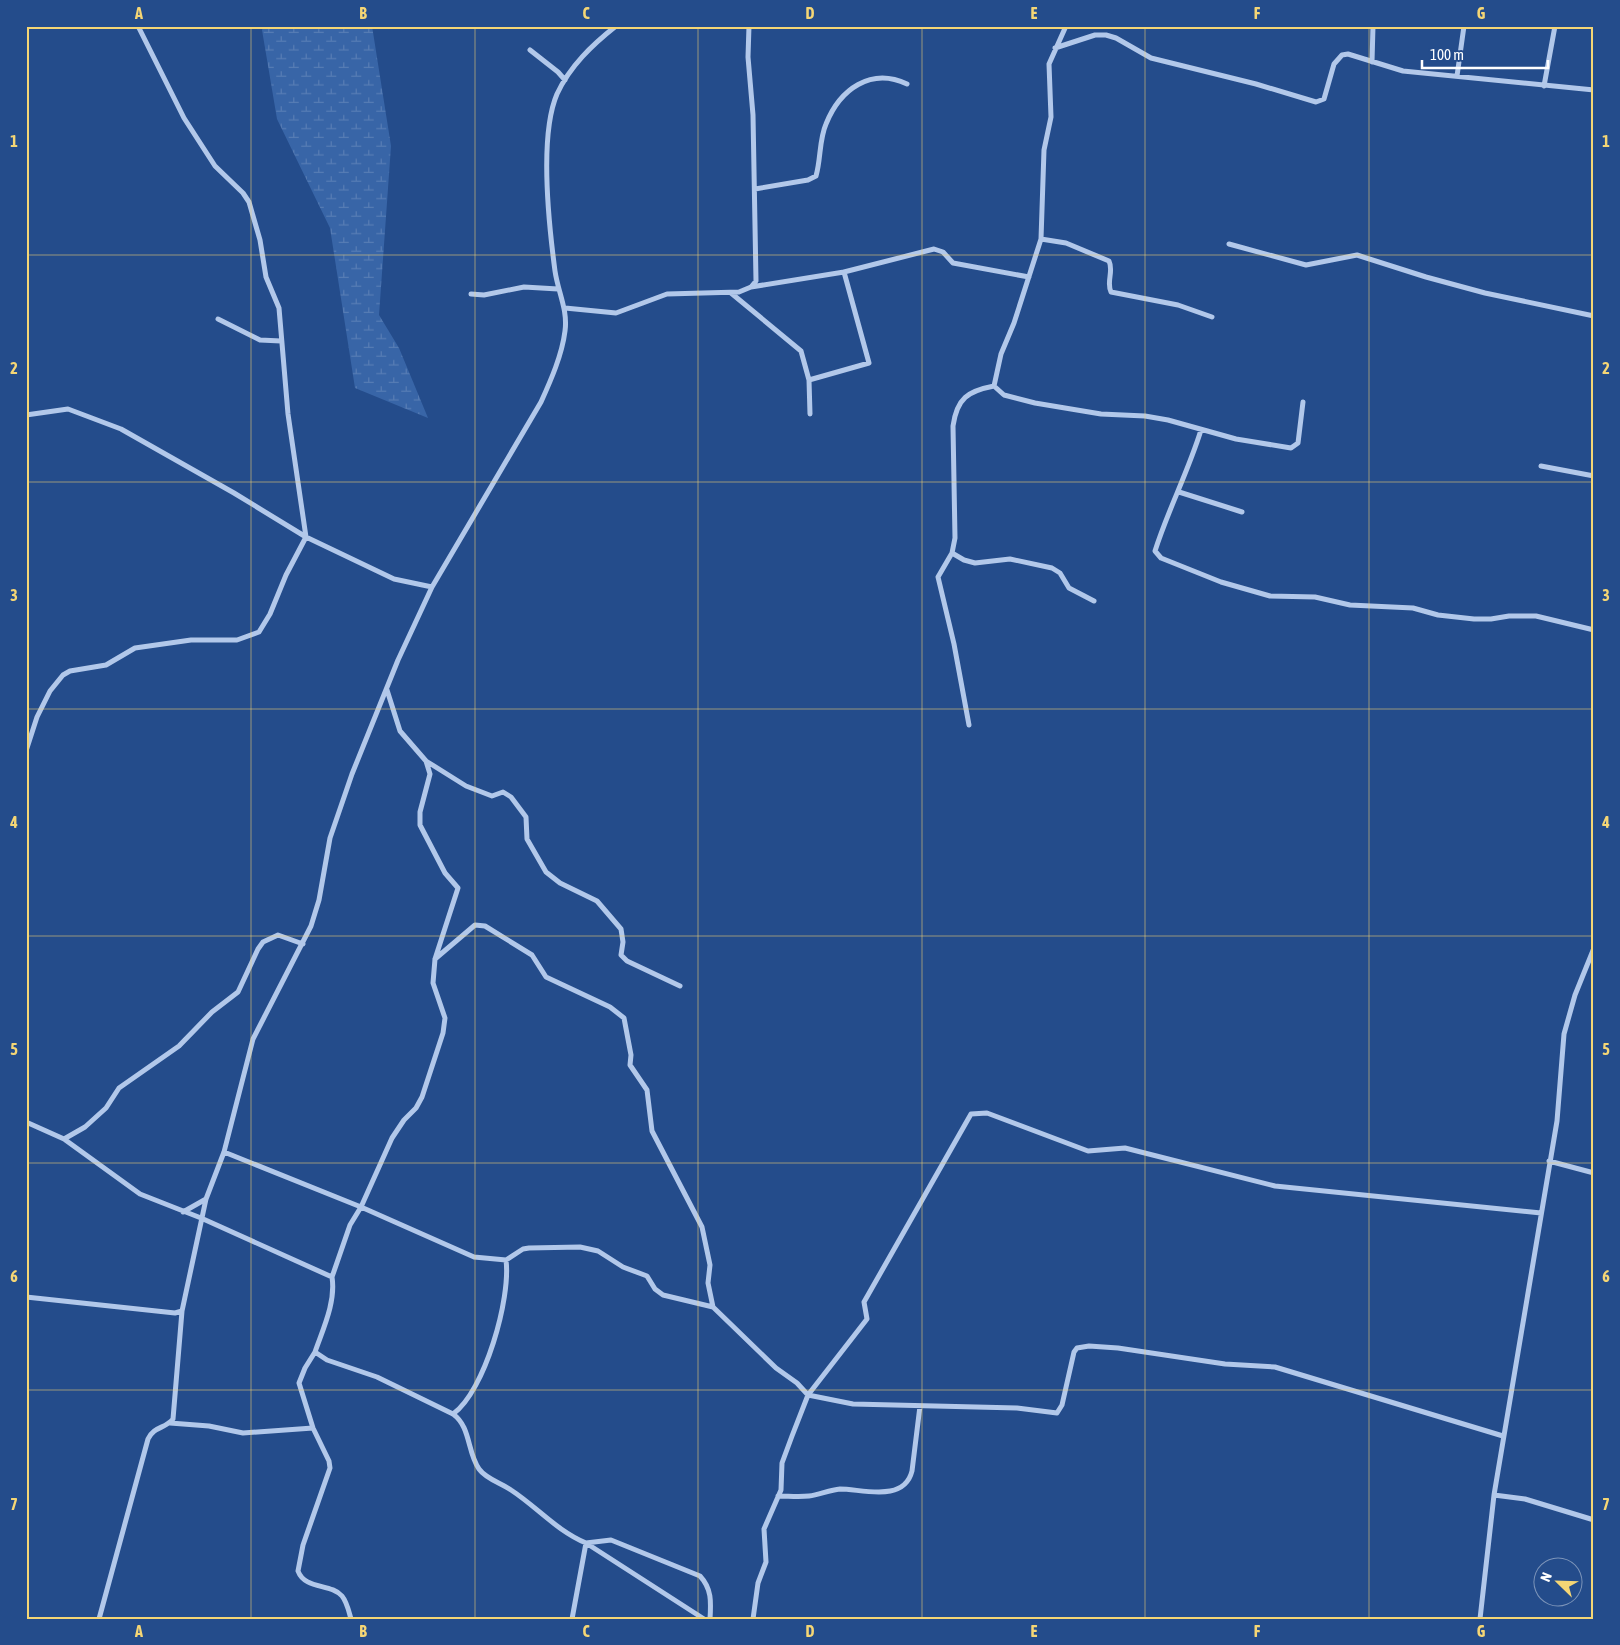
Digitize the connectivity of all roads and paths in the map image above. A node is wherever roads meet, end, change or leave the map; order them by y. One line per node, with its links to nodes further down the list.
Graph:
1 (138, 26): 29 (street)
2 (616, 26): 12 (street)
3 (749, 26): 16 (street)
4 (1066, 26): 8 (street)
5 (1373, 26): 10 (street)
6 (1464, 26): 11 (street)
7 (1555, 26): 14 (street)
8 (1055, 48): 10 (street); 17 (street)
9 (530, 50): 12 (street)
10 (1372, 62): 11 (street)
11 (1457, 76): 14 (street)
12 (565, 80): 22 (street)
13 (908, 84): 16 (street)
14 (1544, 86): 15 (street)
15 (1594, 90)
16 (755, 189): 21 (street)
17 (1041, 239): 20 (street); 27 (street)
18 (1229, 244): 26 (street)
19 (844, 272): 20 (street); 21 (street); 30 (street)
20 (1029, 277): 31 (street)
21 (751, 287): 23 (street)
22 (558, 289): 24 (street); 25 (street)
23 (731, 293): 25 (street); 30 (street)
24 (471, 294)
25 (565, 308): 42 (street)
26 (1594, 316)
27 (1212, 317)
28 (218, 319): 29 (street)
29 (281, 341): 40 (street)
30 (810, 380): 33 (street)
31 (994, 386): 35 (street); 41 (street)
32 (1303, 402): 35 (street)
33 (810, 414)
34 (26, 415): 40 (street)
35 (1202, 430): 38 (street)
36 (1541, 466): 37 (street)
37 (1594, 476)
38 (1179, 492): 39 (street); 44 (street)
39 (1242, 512)
40 (306, 537): 42 (street); 47 (street)
41 (952, 553): 43 (street); 46 (street)
42 (432, 587): 45 (street)
43 (1094, 601)
44 (1594, 630)
45 (387, 690): 48 (street); 49 (street)
46 (968, 726)
47 (26, 751)
48 (426, 761): 51 (street); 52 (street)
49 (303, 944): 54 (street); 55 (street)
50 (1594, 948): 56 (street)
51 (435, 959): 59 (street); 66 (street)
52 (680, 986)
53 (26, 1122): 54 (street)
54 (64, 1138): 60 (street)
55 (224, 1152): 58 (street); 59 (street)
56 (1549, 1161): 57 (street); 61 (street)
57 (1594, 1173)
58 (206, 1199): 60 (street); 62 (street)
59 (361, 1206): 63 (street); 64 (street)
60 (183, 1212): 62 (street)
61 (1541, 1213): 69 (street); 74 (street)
62 (201, 1218): 64 (street); 67 (street)
63 (506, 1260): 66 (street); 71 (street)
64 (332, 1277): 68 (street)
65 (26, 1297): 67 (street)
66 (713, 1307): 69 (street)
67 (182, 1311): 72 (street)
68 (315, 1352): 71 (street); 73 (street)
69 (808, 1395): 70 (street); 76 (street)
70 (920, 1406): 74 (street); 76 (street)
71 (453, 1414): 78 (street)
72 (170, 1423): 73 (street); 79 (street)
73 (313, 1428): 80 (street)
74 (1503, 1436): 75 (street)
75 (1494, 1495): 77 (street); 85 (street)
76 (778, 1496): 84 (street)
77 (1594, 1520)
78 (586, 1543): 81 (street); 82 (street); 83 (street)
79 (99, 1619)
80 (351, 1619)
81 (572, 1619)
82 (704, 1619)
83 (710, 1619)
84 (753, 1619)
85 (1480, 1619)

